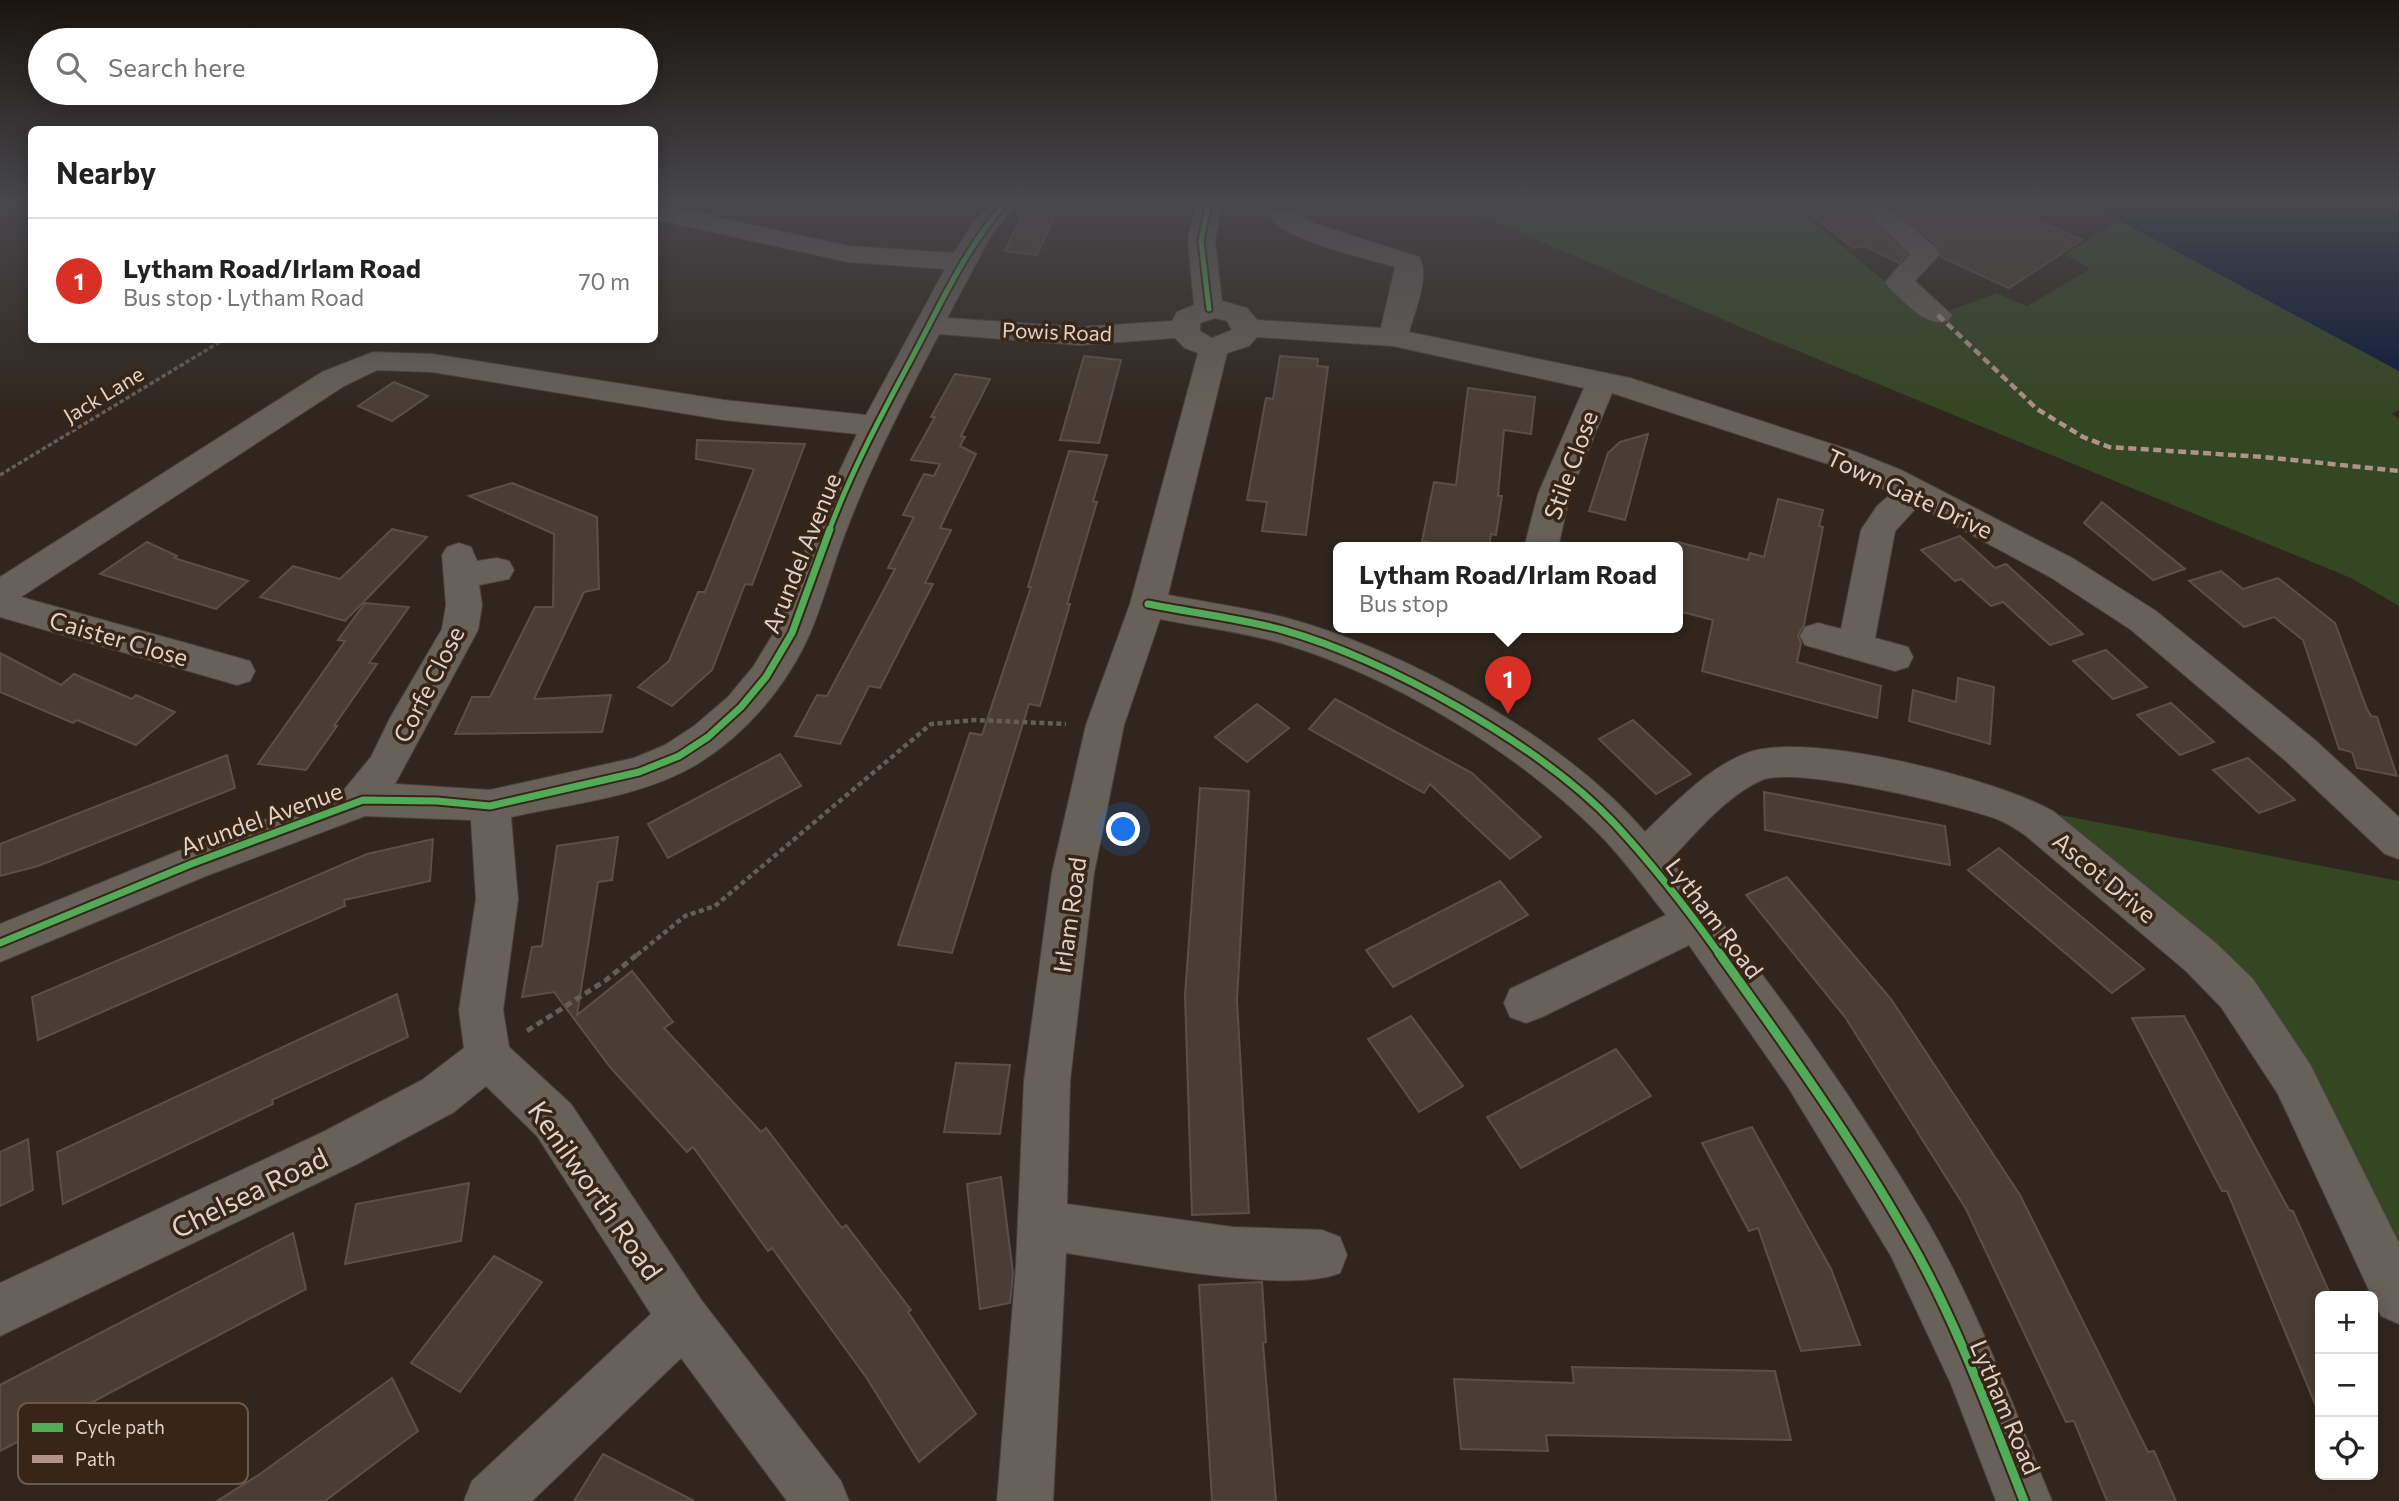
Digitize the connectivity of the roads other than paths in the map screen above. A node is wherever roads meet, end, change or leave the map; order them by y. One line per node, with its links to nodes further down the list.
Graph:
1 (957, 271): 7 (street, Arundel Avenue)
2 (1206, 271): 5 (street)
3 (1409, 271): 10 (street)
4 (1910, 271): 6 (street)
5 (1209, 309): 8 (street); 9 (street)
6 (1938, 315)
7 (930, 325): 9 (street, Powis Road); 13 (street, Arundel Avenue)
8 (1247, 328): 10 (street, Town Gate Drive); 11 (street)
9 (1184, 329): 11 (street)
10 (1393, 337): 12 (street, Town Gate Drive)
11 (1214, 346): 19 (street, Irlam Road)
12 (1601, 382): 14 (street, Town Gate Drive); 15 (street, Stile Close)
13 (876, 426): 17 (street); 25 (street, Arundel Avenue)
14 (1915, 491): 21 (street); 26 (street, Town Gate Drive)
15 (1543, 542)
16 (497, 570): 24 (street, Corfe Close)
17 (0, 594)
18 (0, 604): 23 (street, Caister Close)
19 (1148, 604): 27 (street, Lytham Road); 32 (street, Irlam Road)
20 (1818, 636): 21 (street)
21 (1856, 646): 22 (street)
22 (1895, 657)
23 (229, 658)
24 (357, 802): 25 (street, Arundel Avenue); 29 (street, Arundel Avenue)
25 (490, 806): 31 (street)
26 (2393, 827)
27 (1645, 858): 28 (street, Lytham Road); 34 (street, Ascot Drive)
28 (1696, 921): 30 (street, Lytham Road); 40 (street, Lytham Road)
29 (0, 943)
30 (1526, 1003)
31 (488, 1057): 35 (street, Chelsea Road); 36 (street, Kenilworth Road)
32 (1043, 1226): 33 (street); 39 (street, Irlam Road)
33 (1322, 1255)
34 (2399, 1298)
35 (0, 1310)
36 (684, 1319): 37 (street); 38 (street, Kenilworth Road)
37 (492, 1501)
38 (821, 1501)
39 (1025, 1501)
40 (2024, 1501)

